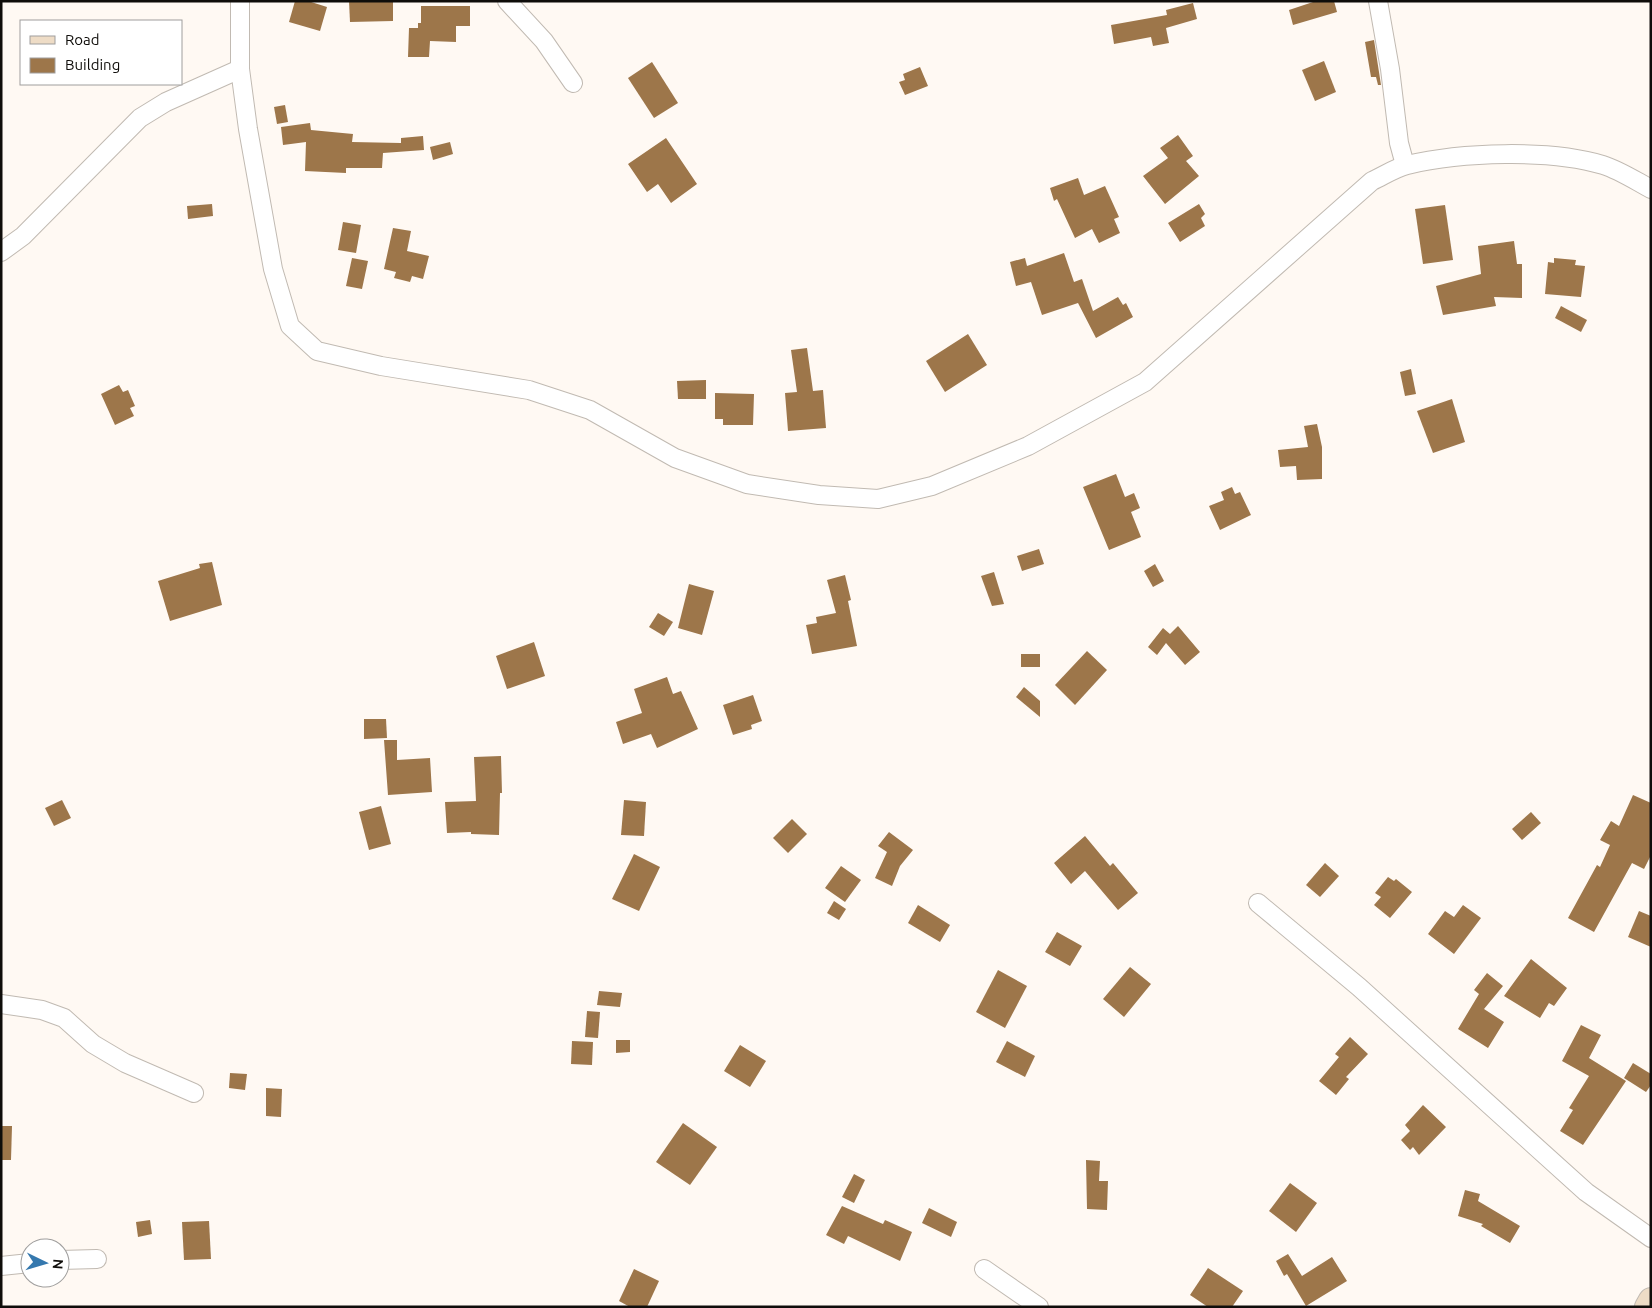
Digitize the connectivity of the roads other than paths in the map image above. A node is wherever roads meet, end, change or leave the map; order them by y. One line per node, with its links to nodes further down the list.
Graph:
1 (240, 1): 4 (street)
2 (507, 1): 5 (street)
3 (1378, 1): 6 (street)
4 (240, 69): 6 (street); 8 (street)
5 (573, 84)
6 (1405, 165): 7 (street)
7 (1651, 189)
8 (1, 252)
9 (1258, 903): 12 (street)
10 (1, 1004): 11 (street)
11 (194, 1093)
12 (1651, 1238)
13 (97, 1259): 14 (street)
14 (70, 1260)
15 (20, 1264): 16 (street)
16 (1, 1266)
17 (984, 1269): 19 (street)
18 (1651, 1300): 20 (main road)
19 (1039, 1307)
20 (1647, 1307)

